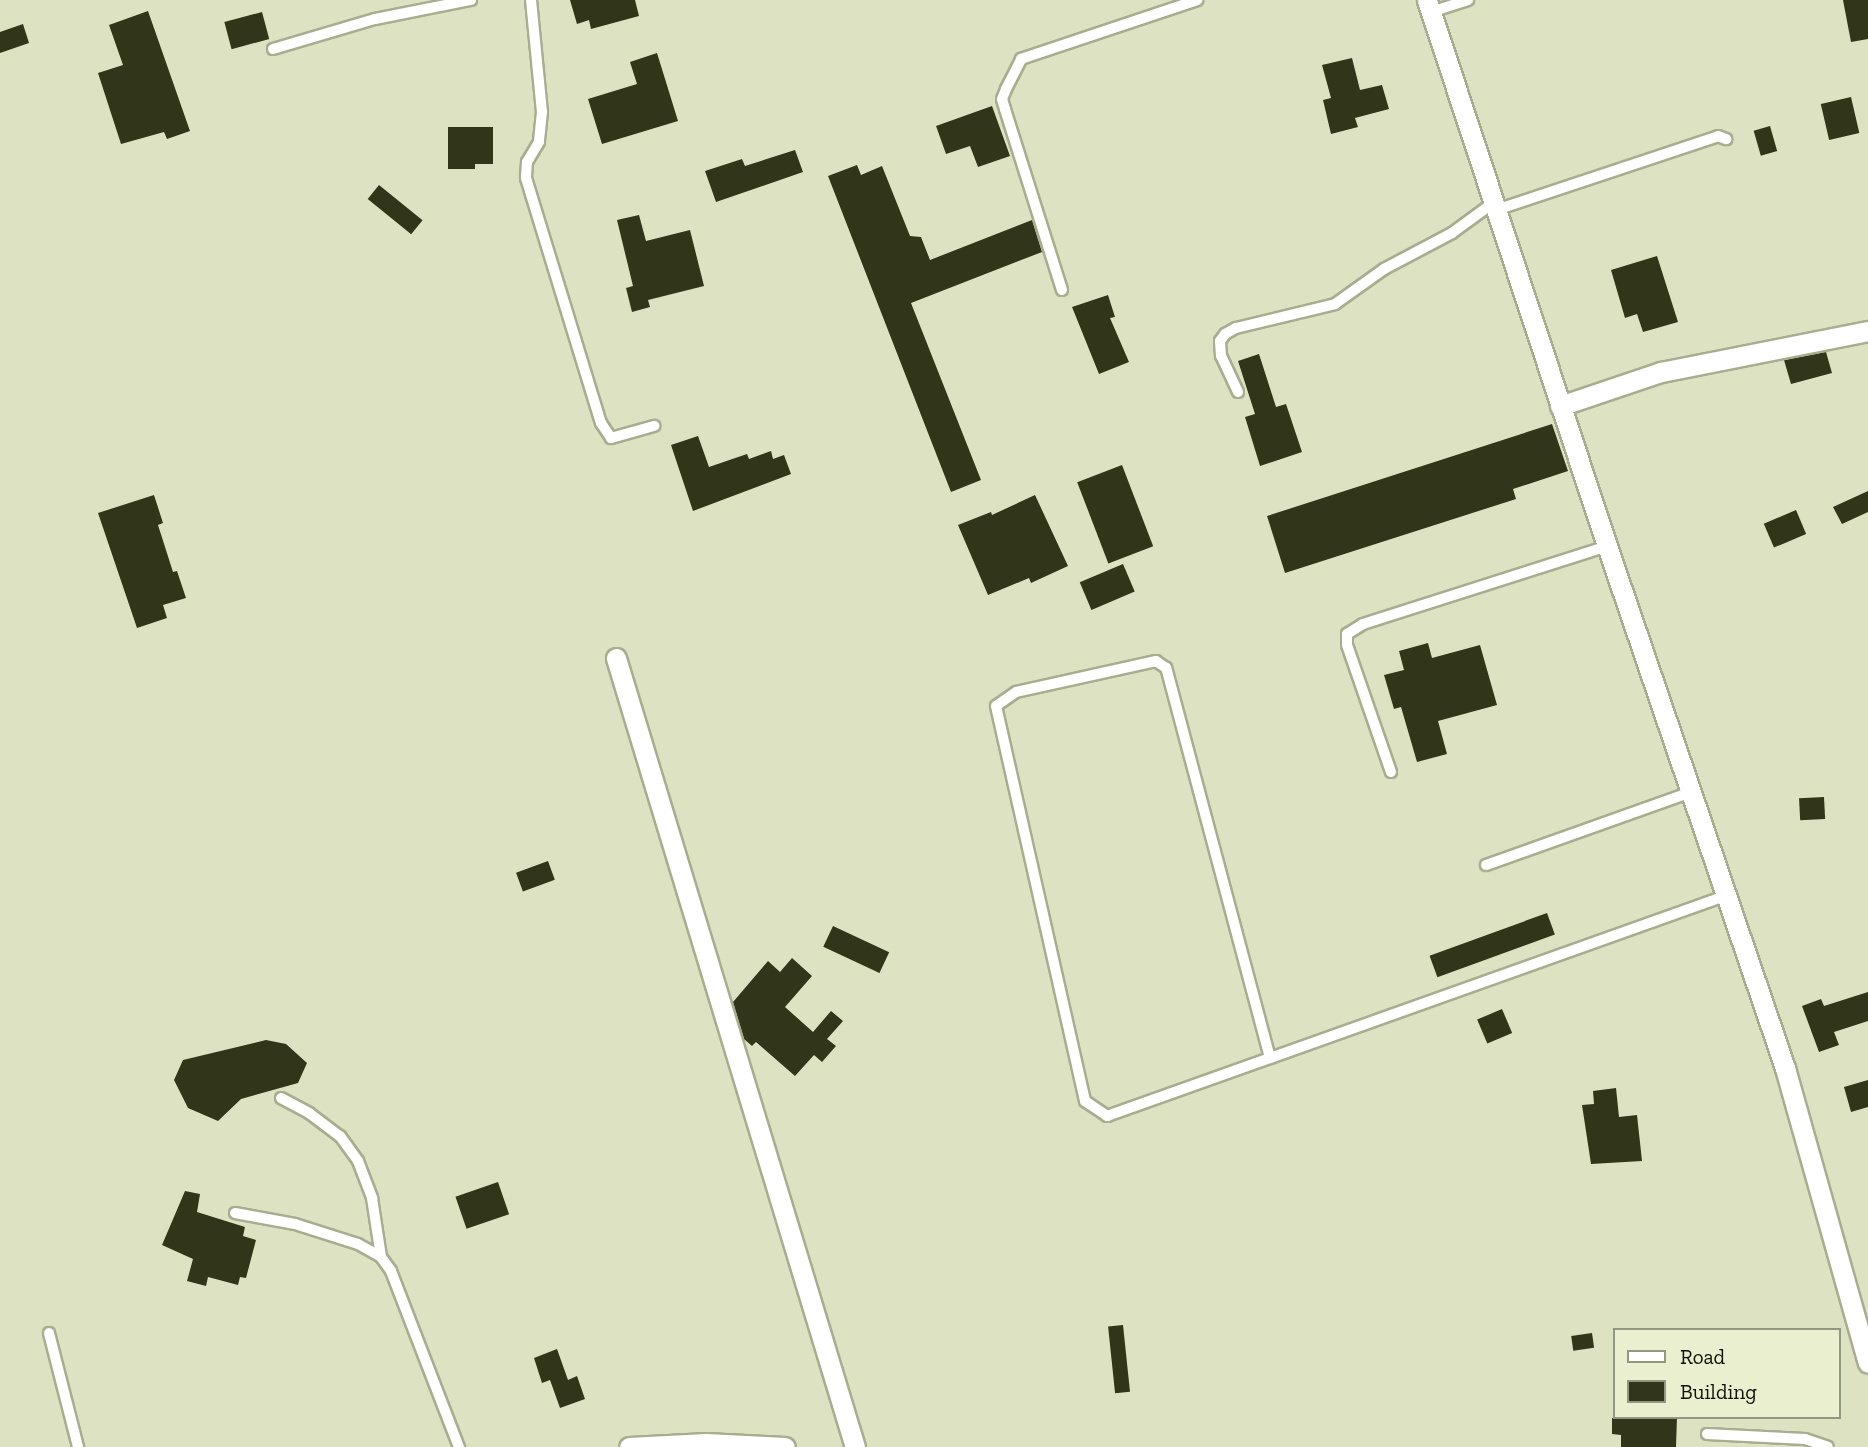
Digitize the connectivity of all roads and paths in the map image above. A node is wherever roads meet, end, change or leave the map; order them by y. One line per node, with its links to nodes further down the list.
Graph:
1 (471, 0): 6 (lane)
2 (531, 0): 13 (lane)
3 (1197, 0): 9 (lane)
4 (1468, 0): 5 (lane)
5 (1429, 6): 8 (street)
6 (273, 49)
7 (1726, 139): 8 (lane)
8 (1495, 207): 11 (lane); 12 (street)
9 (1062, 290)
10 (1868, 331): 12 (street)
11 (1238, 392)
12 (1560, 406): 14 (street)
13 (654, 426)
14 (1607, 546): 16 (lane); 17 (street)
15 (616, 658): 32 (street)
16 (1391, 772)
17 (1692, 791): 18 (lane); 19 (street)
18 (1486, 865)
19 (1727, 895): 20 (lane); 24 (street)
20 (1270, 1058): 20 (lane)
21 (281, 1098): 23 (lane)
22 (235, 1213): 23 (lane)
23 (381, 1257): 29 (lane)
24 (1863, 1322): 26 (street)
25 (50, 1333): 28 (lane)
26 (1868, 1362)
27 (1707, 1434): 33 (lane)
28 (78, 1447)
29 (459, 1447)
30 (629, 1447): 31 (street)
31 (785, 1447)
32 (855, 1447)
33 (1828, 1447)

